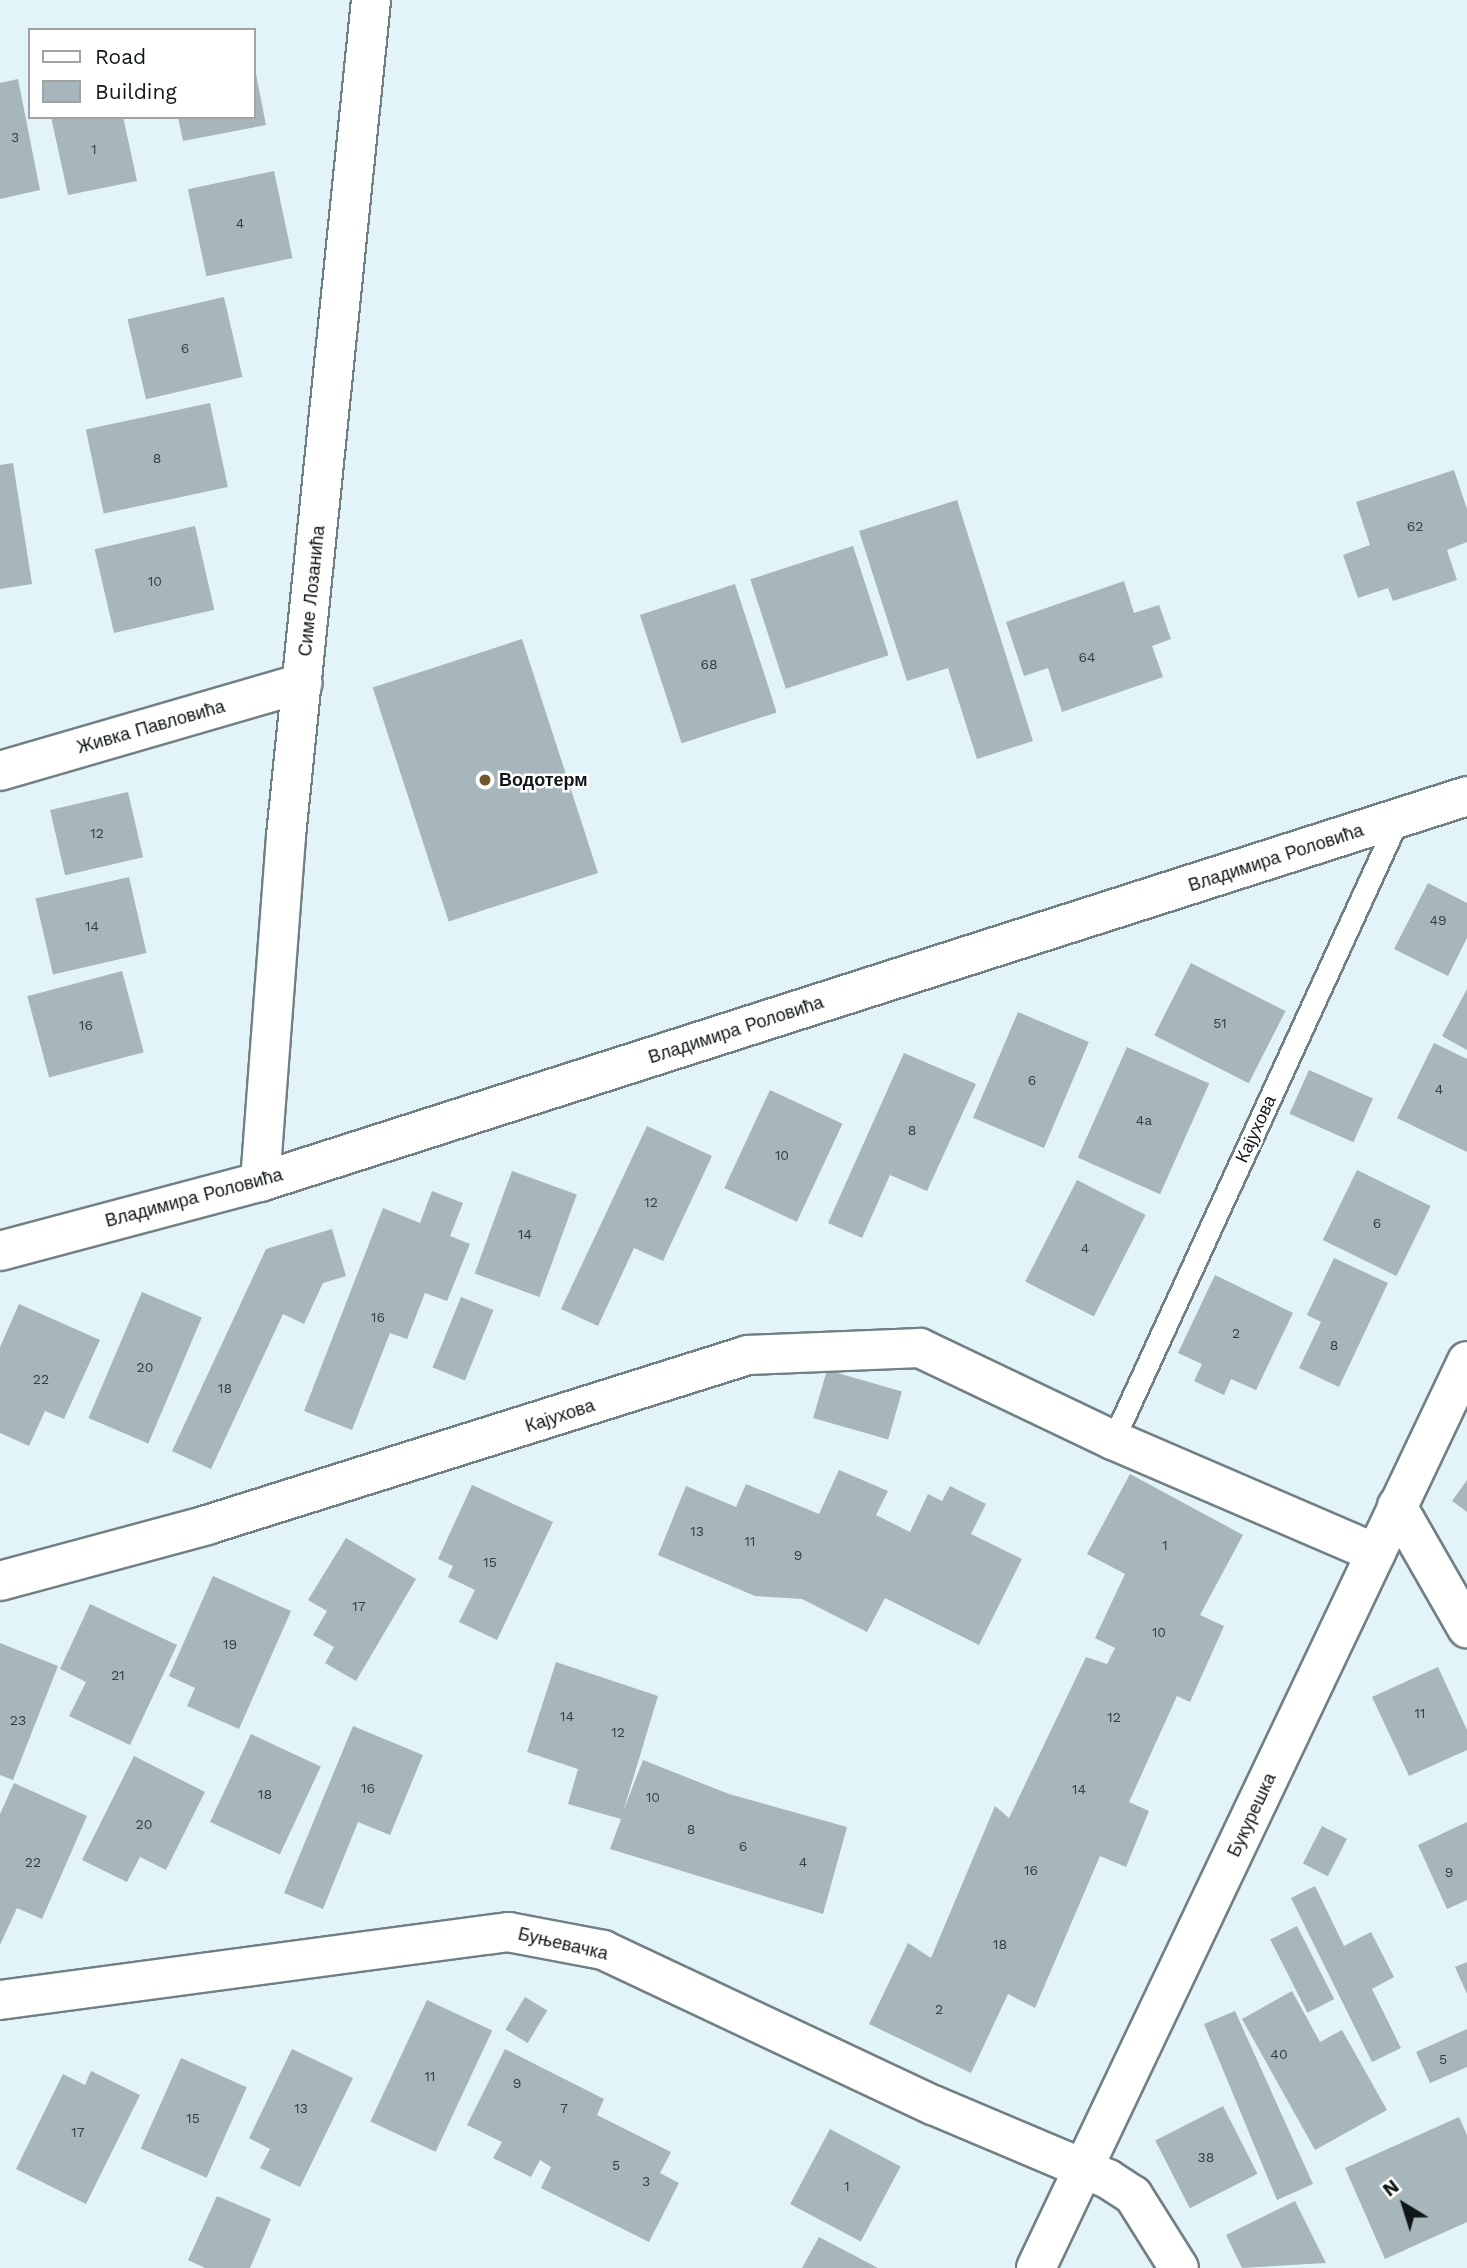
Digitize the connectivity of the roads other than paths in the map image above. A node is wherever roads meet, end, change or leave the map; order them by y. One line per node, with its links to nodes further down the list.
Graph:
1 (371, 0): 2 (street, Симе Лозанића)
2 (302, 683): 3 (street, Живка Павловића); 6 (street, Симе Лозанића)
3 (0, 771)
4 (1467, 796): 5 (street, Владимира Роловића)
5 (1398, 819): 6 (street, Владимира Роловића); 9 (lane, Кајухова)
6 (260, 1182): 7 (street, Владимира Роловића)
7 (0, 1251)
8 (1467, 1361): 10 (street, Букурешка)
9 (1113, 1440): 11 (street, Кајухова); 12 (street, Кајухова)
10 (1397, 1506): 11 (street, Букурешка); 13 (street)
11 (1376, 1553): 15 (street, Букурешка)
12 (0, 1581)
13 (1467, 1628)
14 (0, 2000): 15 (street, Буњевачка)
15 (1084, 2168): 16 (street, Букурешка); 17 (street, Буњевачка)
16 (1036, 2268)
17 (1180, 2268)

